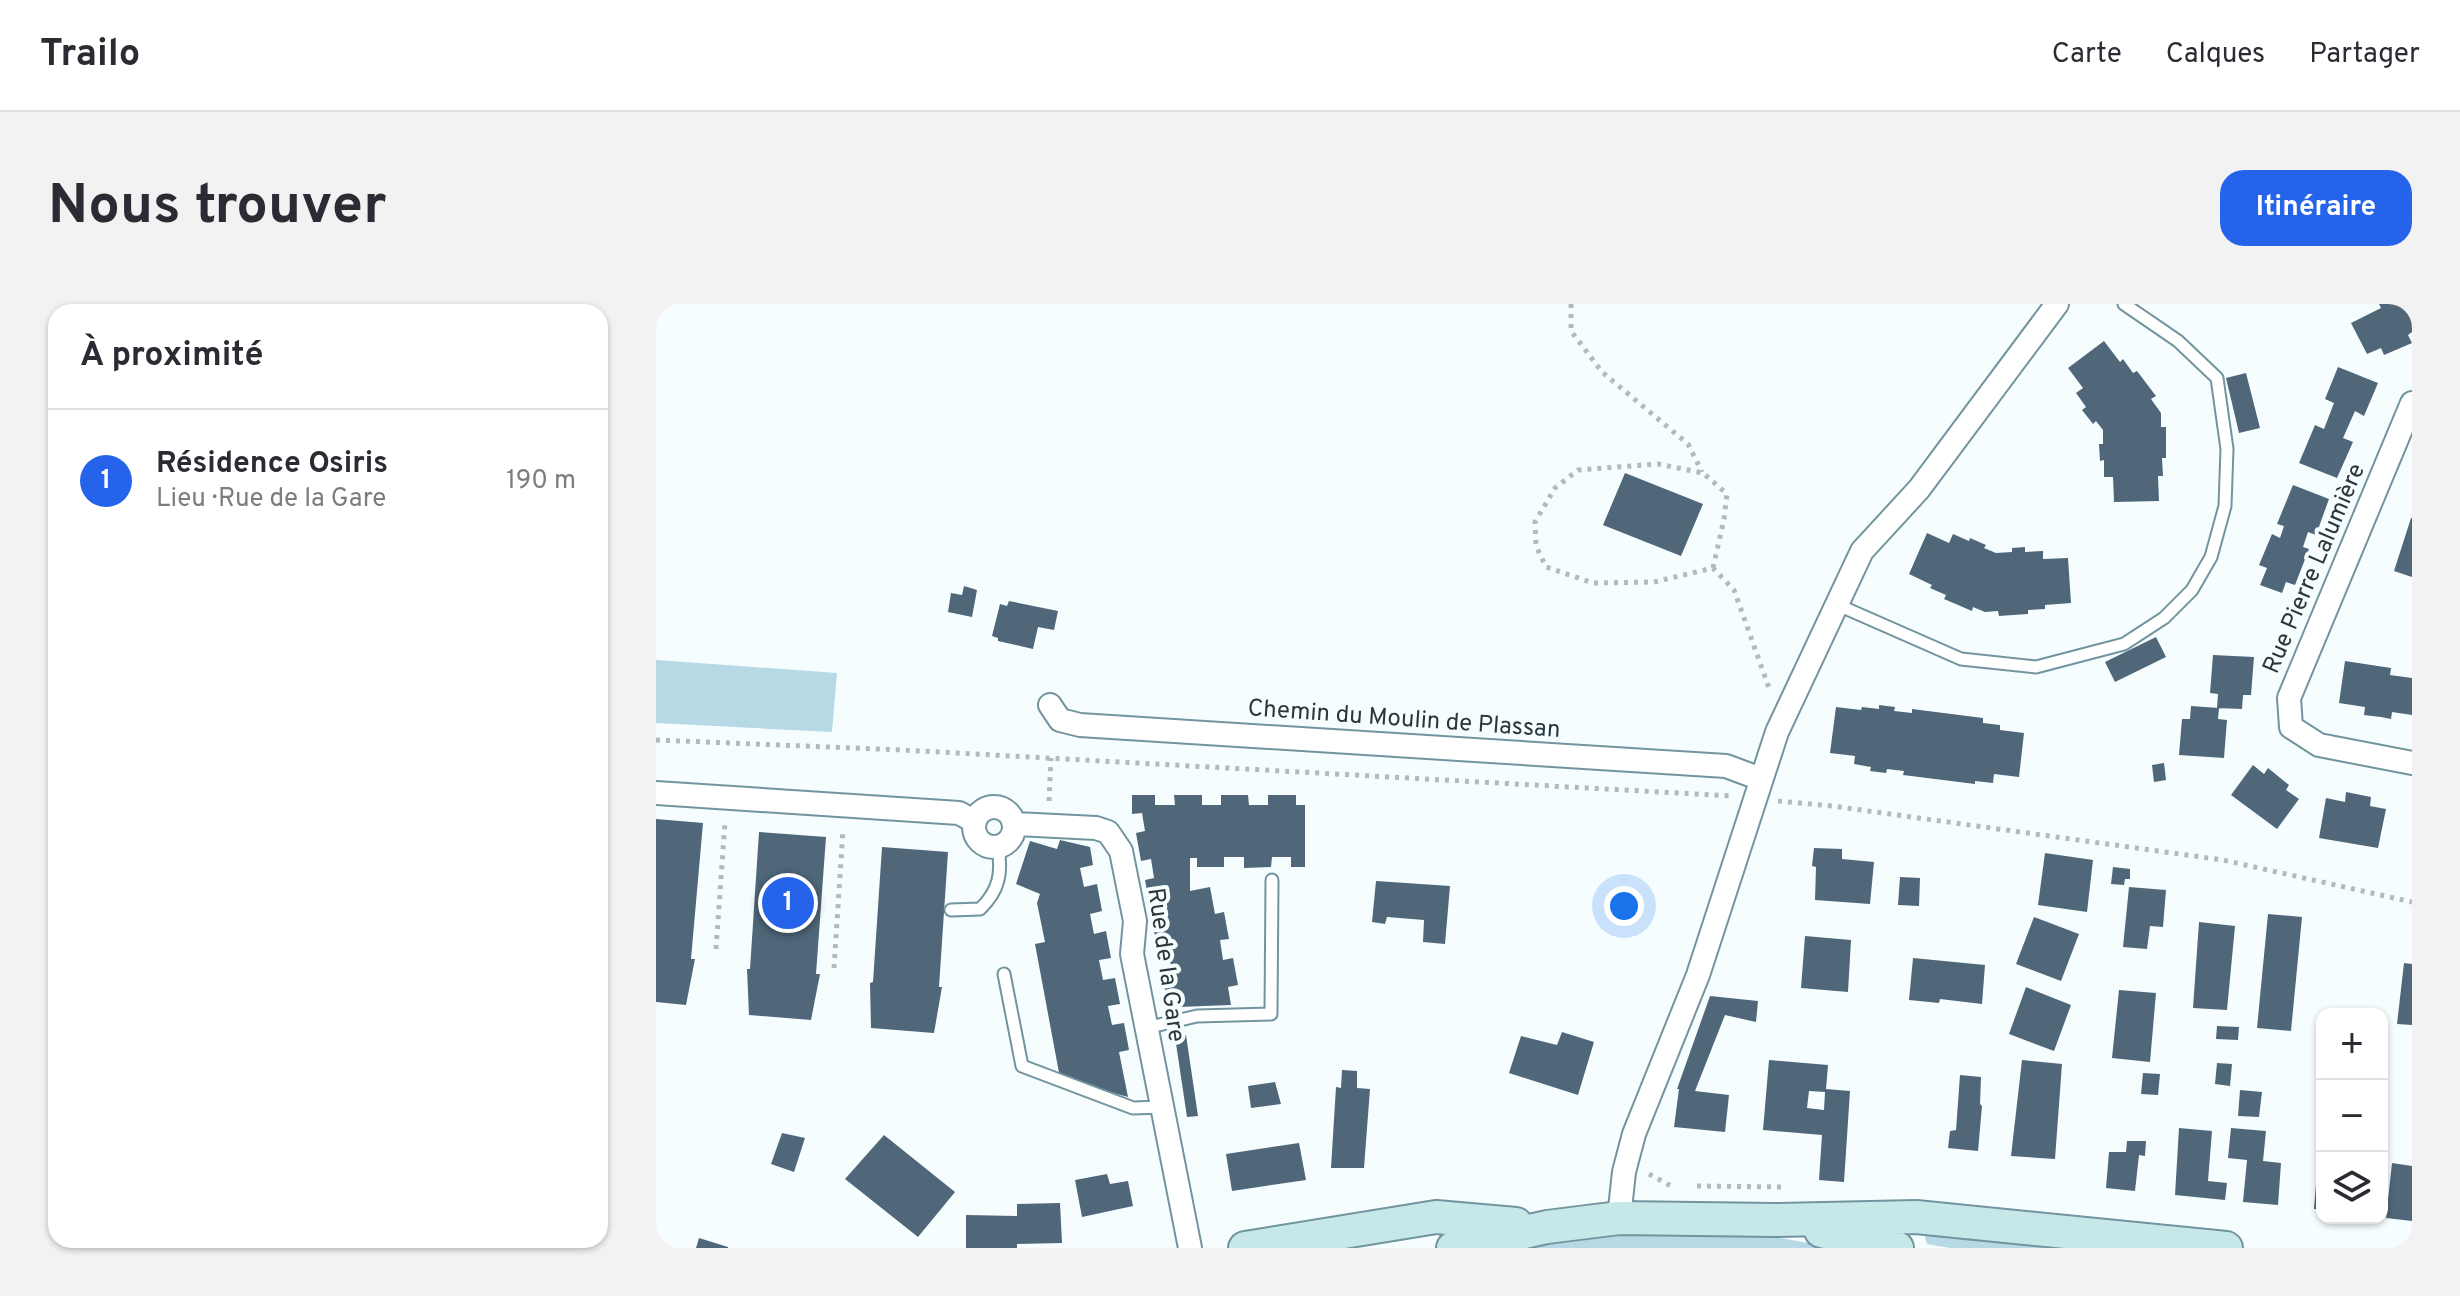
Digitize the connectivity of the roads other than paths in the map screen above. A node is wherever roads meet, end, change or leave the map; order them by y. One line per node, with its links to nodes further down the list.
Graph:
1 (2057, 304): 4 (street)
2 (2124, 304): 4 (lane)
3 (2412, 403): 6 (street, Rue Pierre Lalumière)
4 (1838, 605): 7 (street)
5 (1050, 705): 7 (street, Chemin du Moulin de Plassan)
6 (2412, 763)
7 (1757, 789): 17 (street)
8 (656, 793): 9 (street)
9 (974, 821): 10 (street); 11 (street)
10 (1014, 824): 11 (street); 15 (street, Rue de la Gare)
11 (998, 847): 13 (lane)
12 (1272, 880): 15 (lane)
13 (951, 910)
14 (1004, 974): 16 (lane)
15 (1146, 1028): 16 (street, Rue de la Gare)
16 (1161, 1107): 20 (street, Rue de la Gare)
17 (1619, 1218): 18 (street); 19 (street)
18 (1775, 1220): 23 (street); 24 (street)
19 (1547, 1227): 21 (street); 22 (street)
20 (1190, 1248)
21 (1245, 1248)
22 (1453, 1248)
23 (1897, 1248)
24 (2226, 1248)

